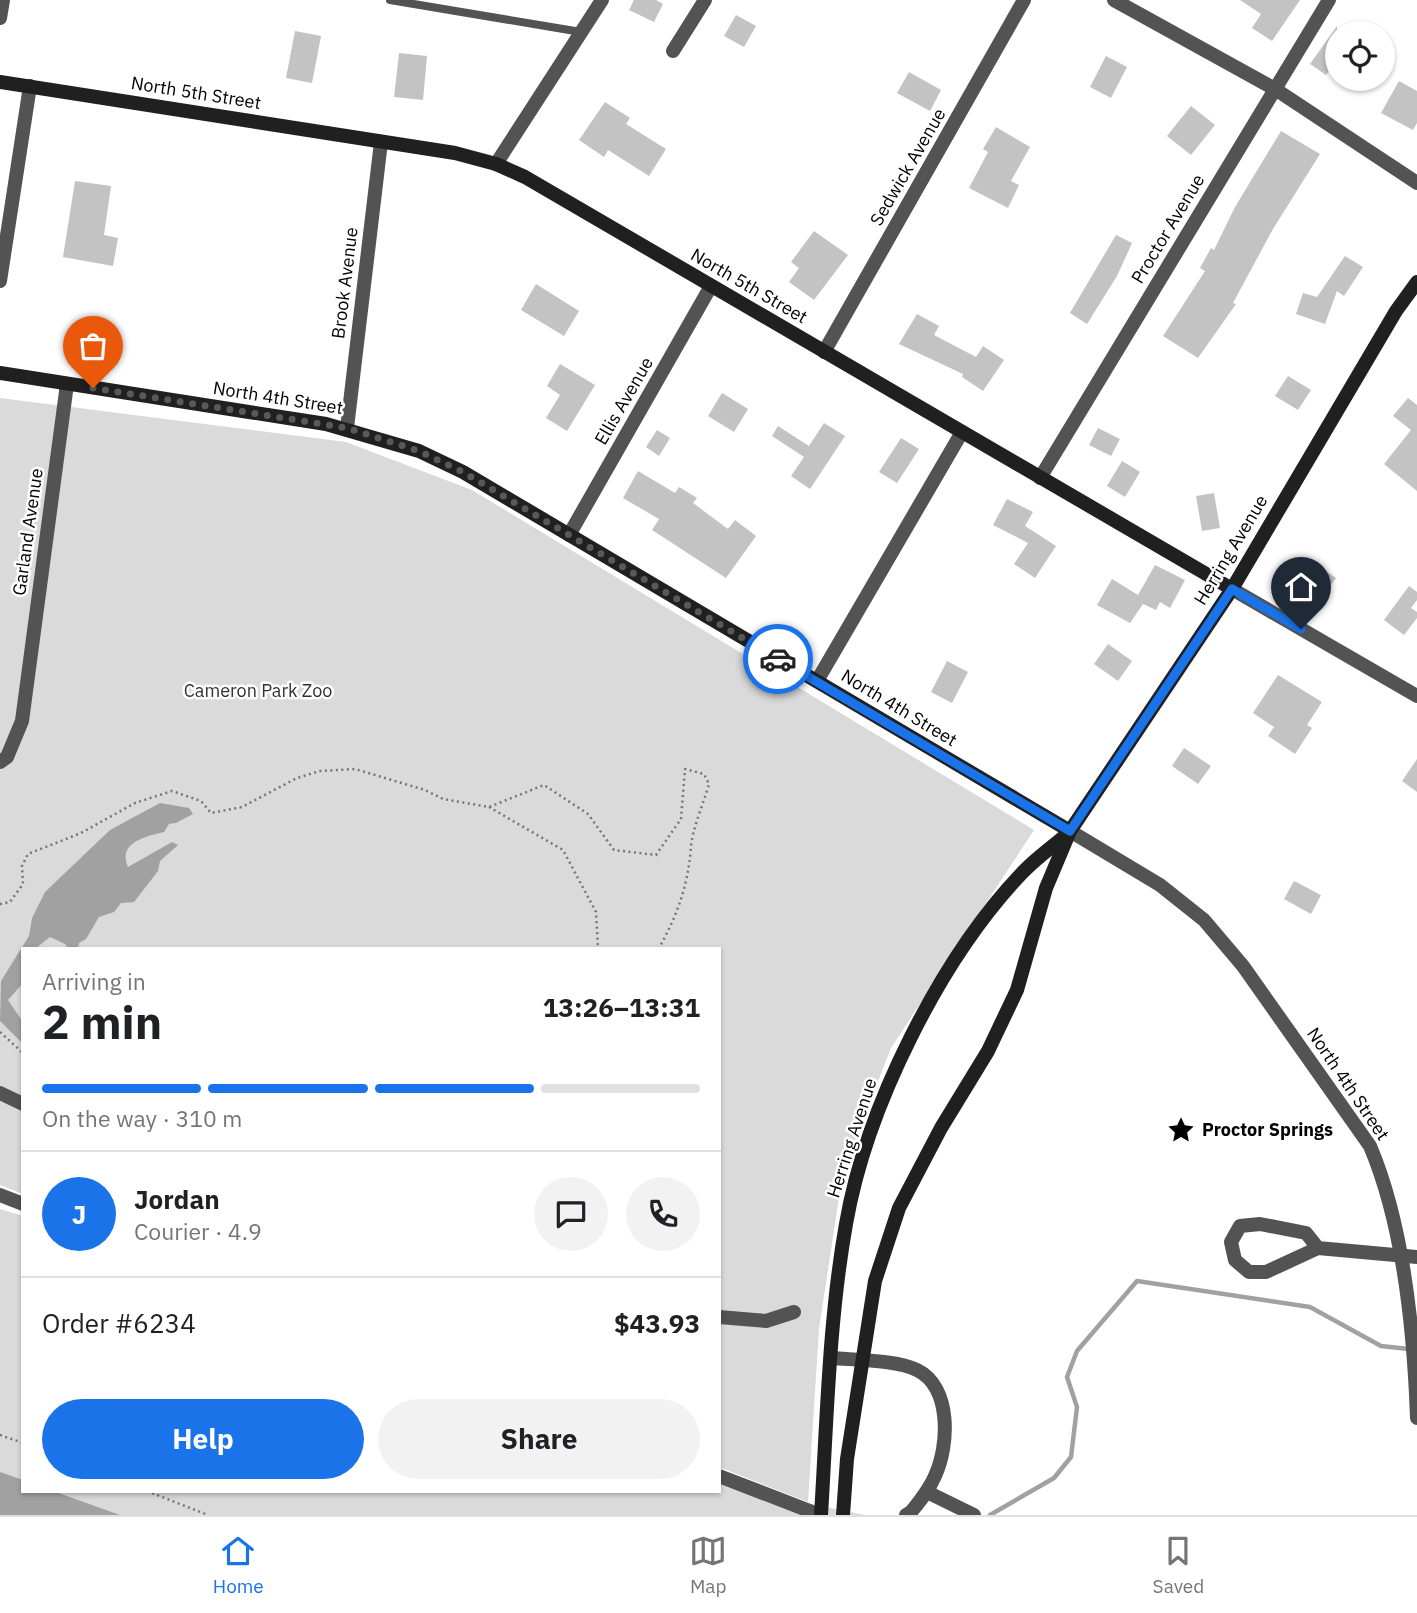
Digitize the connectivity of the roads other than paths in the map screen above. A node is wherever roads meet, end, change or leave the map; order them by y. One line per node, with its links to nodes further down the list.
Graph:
1 (3, 0): 8 (street)
2 (390, 0): 9 (lane)
3 (602, 0): 9 (street)
4 (705, 0): 10 (street)
5 (1024, 0): 20 (street, Sedwick Avenue)
6 (1114, 0): 13 (street)
7 (1329, 0): 13 (street, Proctor Avenue)
8 (0, 18)
9 (581, 32): 15 (street)
10 (673, 51)
11 (0, 82): 12 (main road, North 5th Street)
12 (30, 86): 14 (main road, North 5th Street); 17 (street)
13 (1275, 89): 16 (street); 25 (street, Proctor Avenue)
14 (381, 142): 15 (main road, North 5th Street); 23 (street, Brook Avenue)
15 (496, 164): 19 (main road, North 5th Street)
16 (1417, 183)
17 (0, 281)
18 (1417, 282): 27 (main road, Herring Avenue)
19 (711, 286): 20 (main road, North 5th Street); 26 (street, Ellis Avenue)
20 (824, 352): 24 (main road, North 5th Street)
21 (0, 373): 22 (main road, North 4th Street)
22 (67, 384): 23 (main road, North 4th Street); 30 (street, Garland Avenue)
23 (347, 428): 26 (main road, North 4th Street)
24 (962, 432): 25 (main road, North 5th Street); 28 (street)
25 (1040, 478): 27 (main road, North 5th Street)
26 (569, 535): 28 (main road, North 4th Street)
27 (1232, 589): 29 (street, North 5th Street); 31 (main road, Herring Avenue)
28 (817, 681): 31 (main road, North 4th Street)
29 (1417, 695)
30 (0, 762)
31 (1070, 831): 37 (street, North 4th Street); 41 (main road, Herring Avenue); 42 (main road, Herring Avenue)
32 (0, 1093): 33 (street)
33 (21, 1103)
34 (0, 1195): 35 (street)
35 (21, 1203)
36 (1318, 1248): 36 (street); 37 (street)
37 (1400, 1255): 38 (street); 43 (street, North 4th Street)
38 (1417, 1257)
39 (794, 1312): 40 (street)
40 (721, 1317)
41 (832, 1358): 42 (street); 48 (main road, Herring Avenue)
42 (863, 1361): 46 (street); 49 (main road, Herring Avenue)
43 (1416, 1371): 44 (street, North 4th Street)
44 (1417, 1418)
45 (721, 1477): 48 (street)
46 (927, 1492): 47 (street); 50 (street)
47 (969, 1513)
48 (821, 1515)
49 (843, 1515)
50 (906, 1515)

